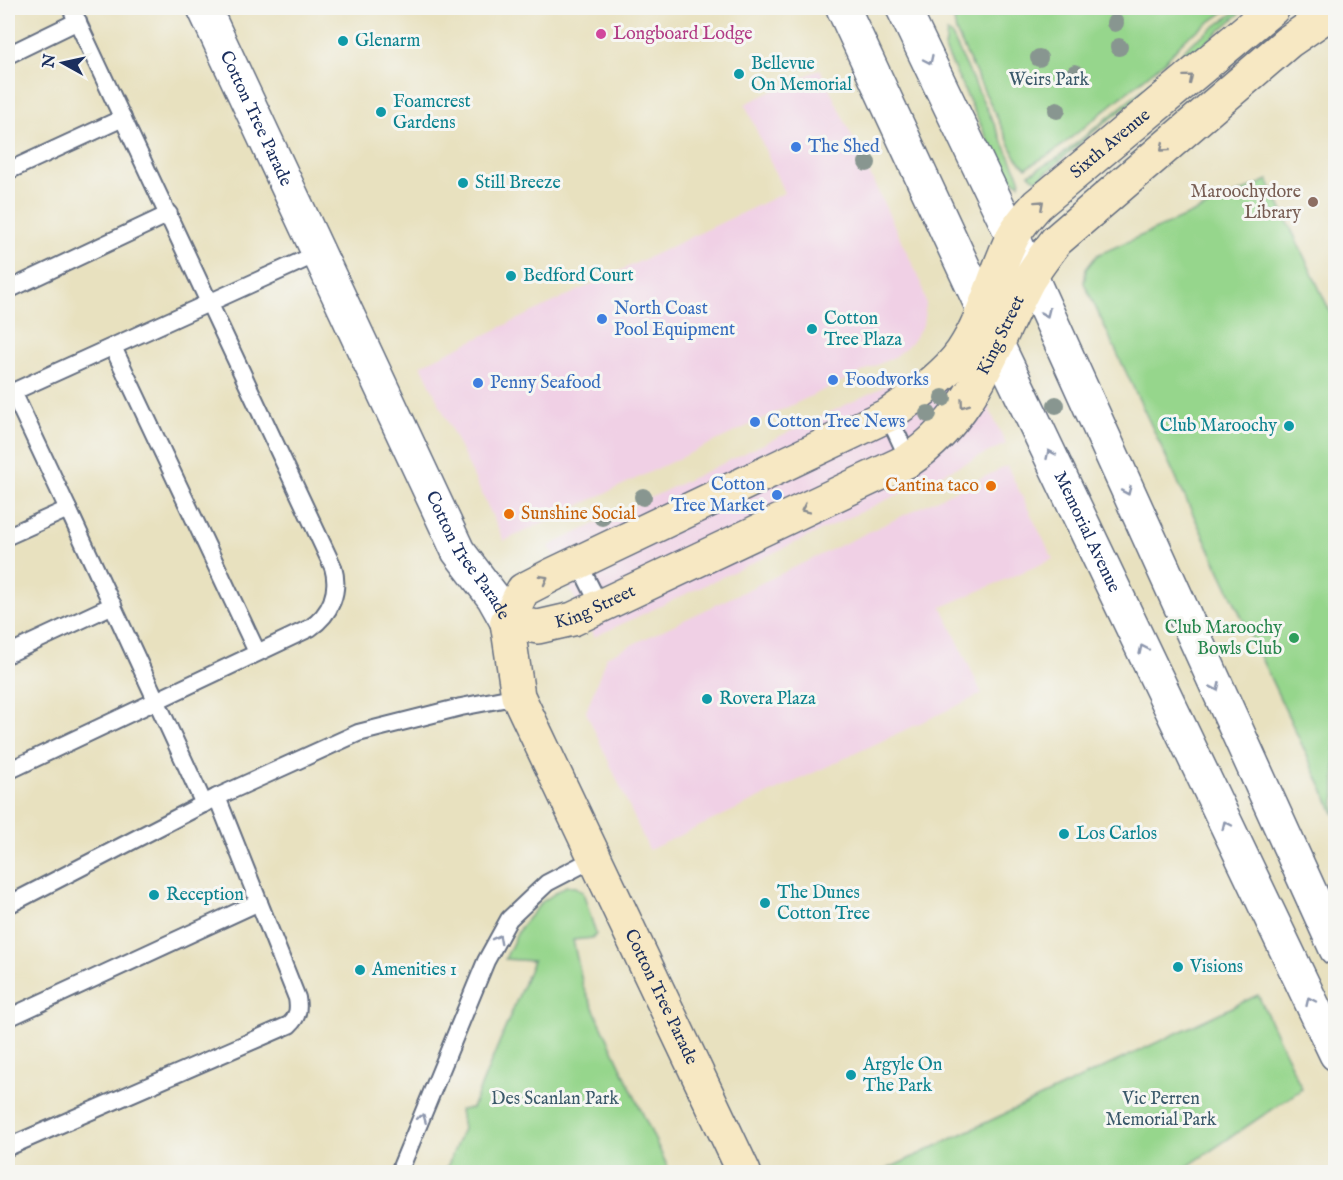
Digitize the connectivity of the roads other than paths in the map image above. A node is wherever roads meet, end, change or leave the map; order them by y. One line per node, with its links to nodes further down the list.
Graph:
1 (204, 8): 12 (street, Cotton Tree Parade)
2 (843, 8): 16 (street, Memorial Avenue)
3 (903, 8): 11 (street, one-way to 11)
4 (1273, 8): 11 (street, Sixth Avenue, one-way to 4)
5 (1335, 13): 13 (street, Sixth Avenue, one-way to 13)
6 (74, 14): 7 (lane); 8 (lane)
7 (8, 55)
8 (123, 118): 9 (lane); 10 (lane)
9 (8, 171)
10 (169, 213): 14 (lane); 15 (lane)
11 (1012, 237): 13 (street); 16 (street, Sixth Avenue)
12 (319, 253): 15 (lane); 27 (street, Cotton Tree Parade)
13 (1030, 278): 17 (street, King Street); 37 (street, one-way to 37)
14 (8, 290)
15 (211, 303): 18 (lane); 28 (lane)
16 (983, 309): 17 (street, Memorial Avenue); 20 (street, King Street)
17 (998, 346): 21 (street, King Street, one-way to 21); 39 (street, Memorial Avenue, one-way to 17)
18 (113, 347): 19 (lane); 28 (lane)
19 (10, 393): 22 (lane)
20 (888, 416): 21 (lane); 24 (street, King Street)
21 (909, 460): 26 (street, King Street, one-way to 26)
22 (68, 509): 23 (lane); 25 (lane)
23 (8, 536)
24 (578, 562): 26 (lane); 27 (street, King Street, one-way to 24)
25 (113, 605): 29 (lane); 31 (lane)
26 (600, 606): 27 (street, King Street)
27 (507, 622): 30 (street, Cotton Tree Parade)
28 (257, 652): 31 (lane)
29 (8, 654)
30 (518, 696): 33 (lane); 34 (street, Cotton Tree Parade)
31 (157, 700): 32 (lane); 33 (lane)
32 (8, 771)
33 (210, 801): 35 (lane); 36 (lane)
34 (595, 858): 41 (lane, one-way to 34); 42 (street, Cotton Tree Parade)
35 (259, 902): 38 (lane); 40 (lane)
36 (8, 905)
37 (1335, 948)
38 (8, 1018)
39 (1335, 1054)
40 (8, 1147)
41 (399, 1173)
42 (744, 1173)

